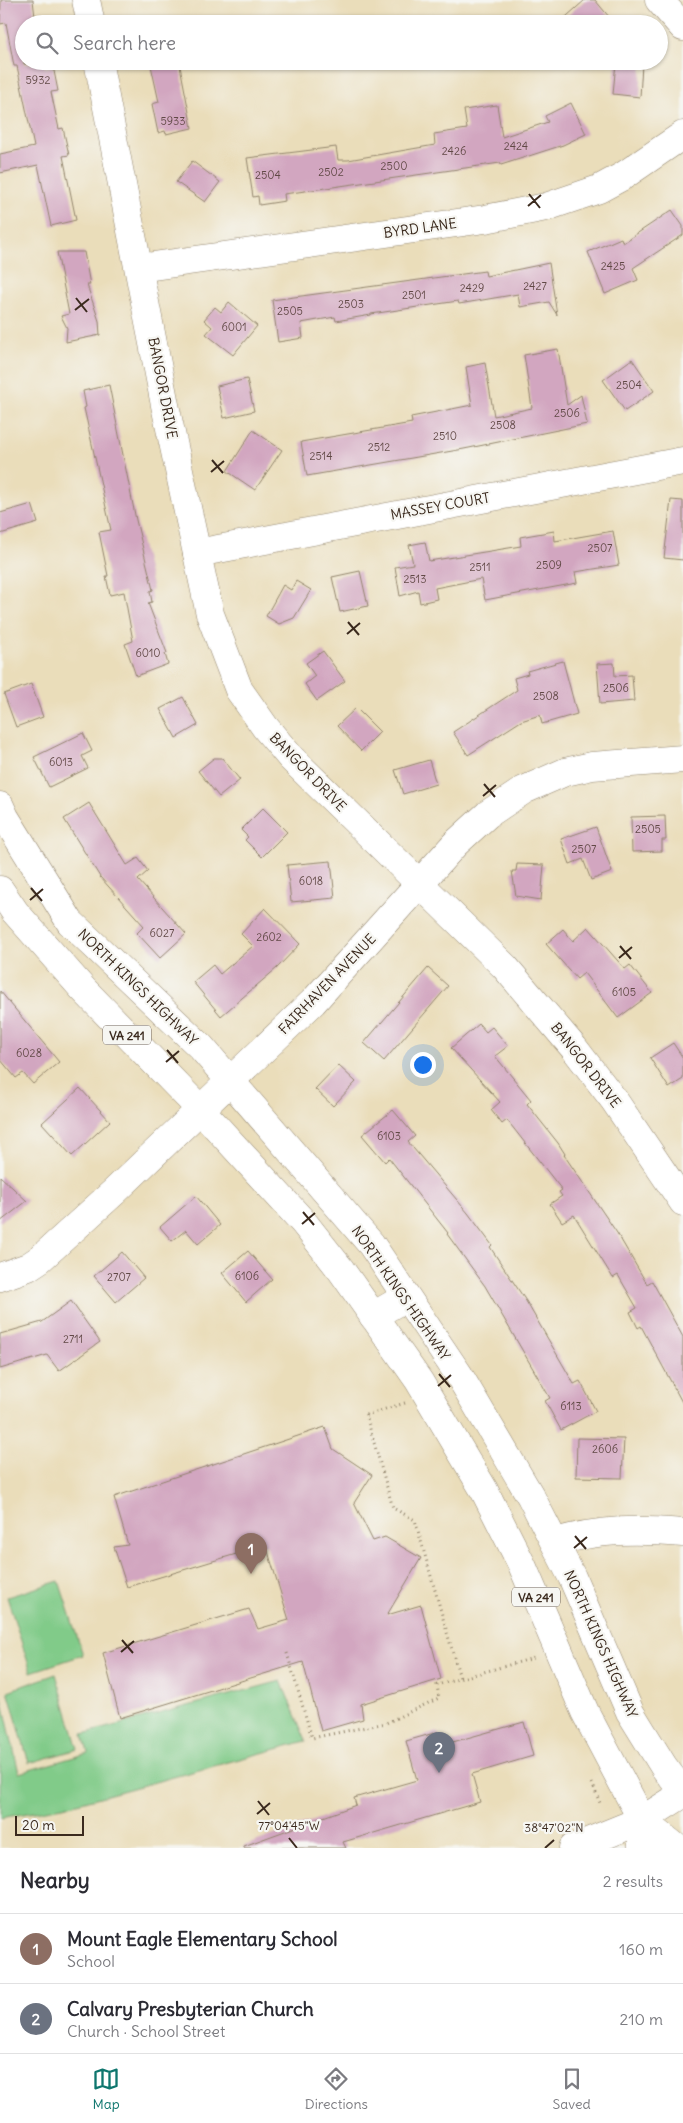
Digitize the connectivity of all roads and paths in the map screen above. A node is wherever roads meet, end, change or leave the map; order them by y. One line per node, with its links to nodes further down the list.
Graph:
1 (86, 0): 3 (street)
2 (659, 0): 4 (street)
3 (88, 15)
4 (683, 27)
5 (100, 70): 7 (street, BANGOR DRIVE)
6 (683, 135): 7 (street, BYRD LANE)
7 (139, 268): 9 (street, BANGOR DRIVE)
8 (683, 461): 9 (street, MASSEY COURT)
9 (197, 552): 12 (street, BANGOR DRIVE)
10 (683, 758): 12 (street, FAIRHAVEN AVENUE)
11 (0, 806): 14 (street, NORTH KINGS HIGHWAY / VA 241)
12 (420, 883): 14 (street, FAIRHAVEN AVENUE); 16 (street, BANGOR DRIVE)
13 (0, 890): 15 (street, VA 241)
14 (230, 1080): 15 (street, FAIRHAVEN AVENUE); 18 (street, NORTH KINGS HIGHWAY / VA 241)
15 (200, 1109): 17 (street, FAIRHAVEN AVENUE); 19 (street, VA 241)
16 (683, 1202)
17 (0, 1277)
18 (406, 1297): 19 (street); 22 (street, NORTH KINGS HIGHWAY / VA 241)
19 (373, 1316): 29 (street, VA 241)
20 (410, 1402): 25 (path)
21 (683, 1533): 22 (street)
22 (554, 1542): 27 (street, NORTH KINGS HIGHWAY / VA 241)
23 (287, 1653): 25 (path)
24 (541, 1656): 25 (path)
25 (460, 1678)
26 (589, 1775): 28 (path)
27 (683, 1793): 29 (street)
28 (600, 1803)
29 (642, 1820): 30 (street); 31 (street); 32 (street, VA 241)
30 (573, 1848)
31 (642, 1848)
32 (677, 1848)

